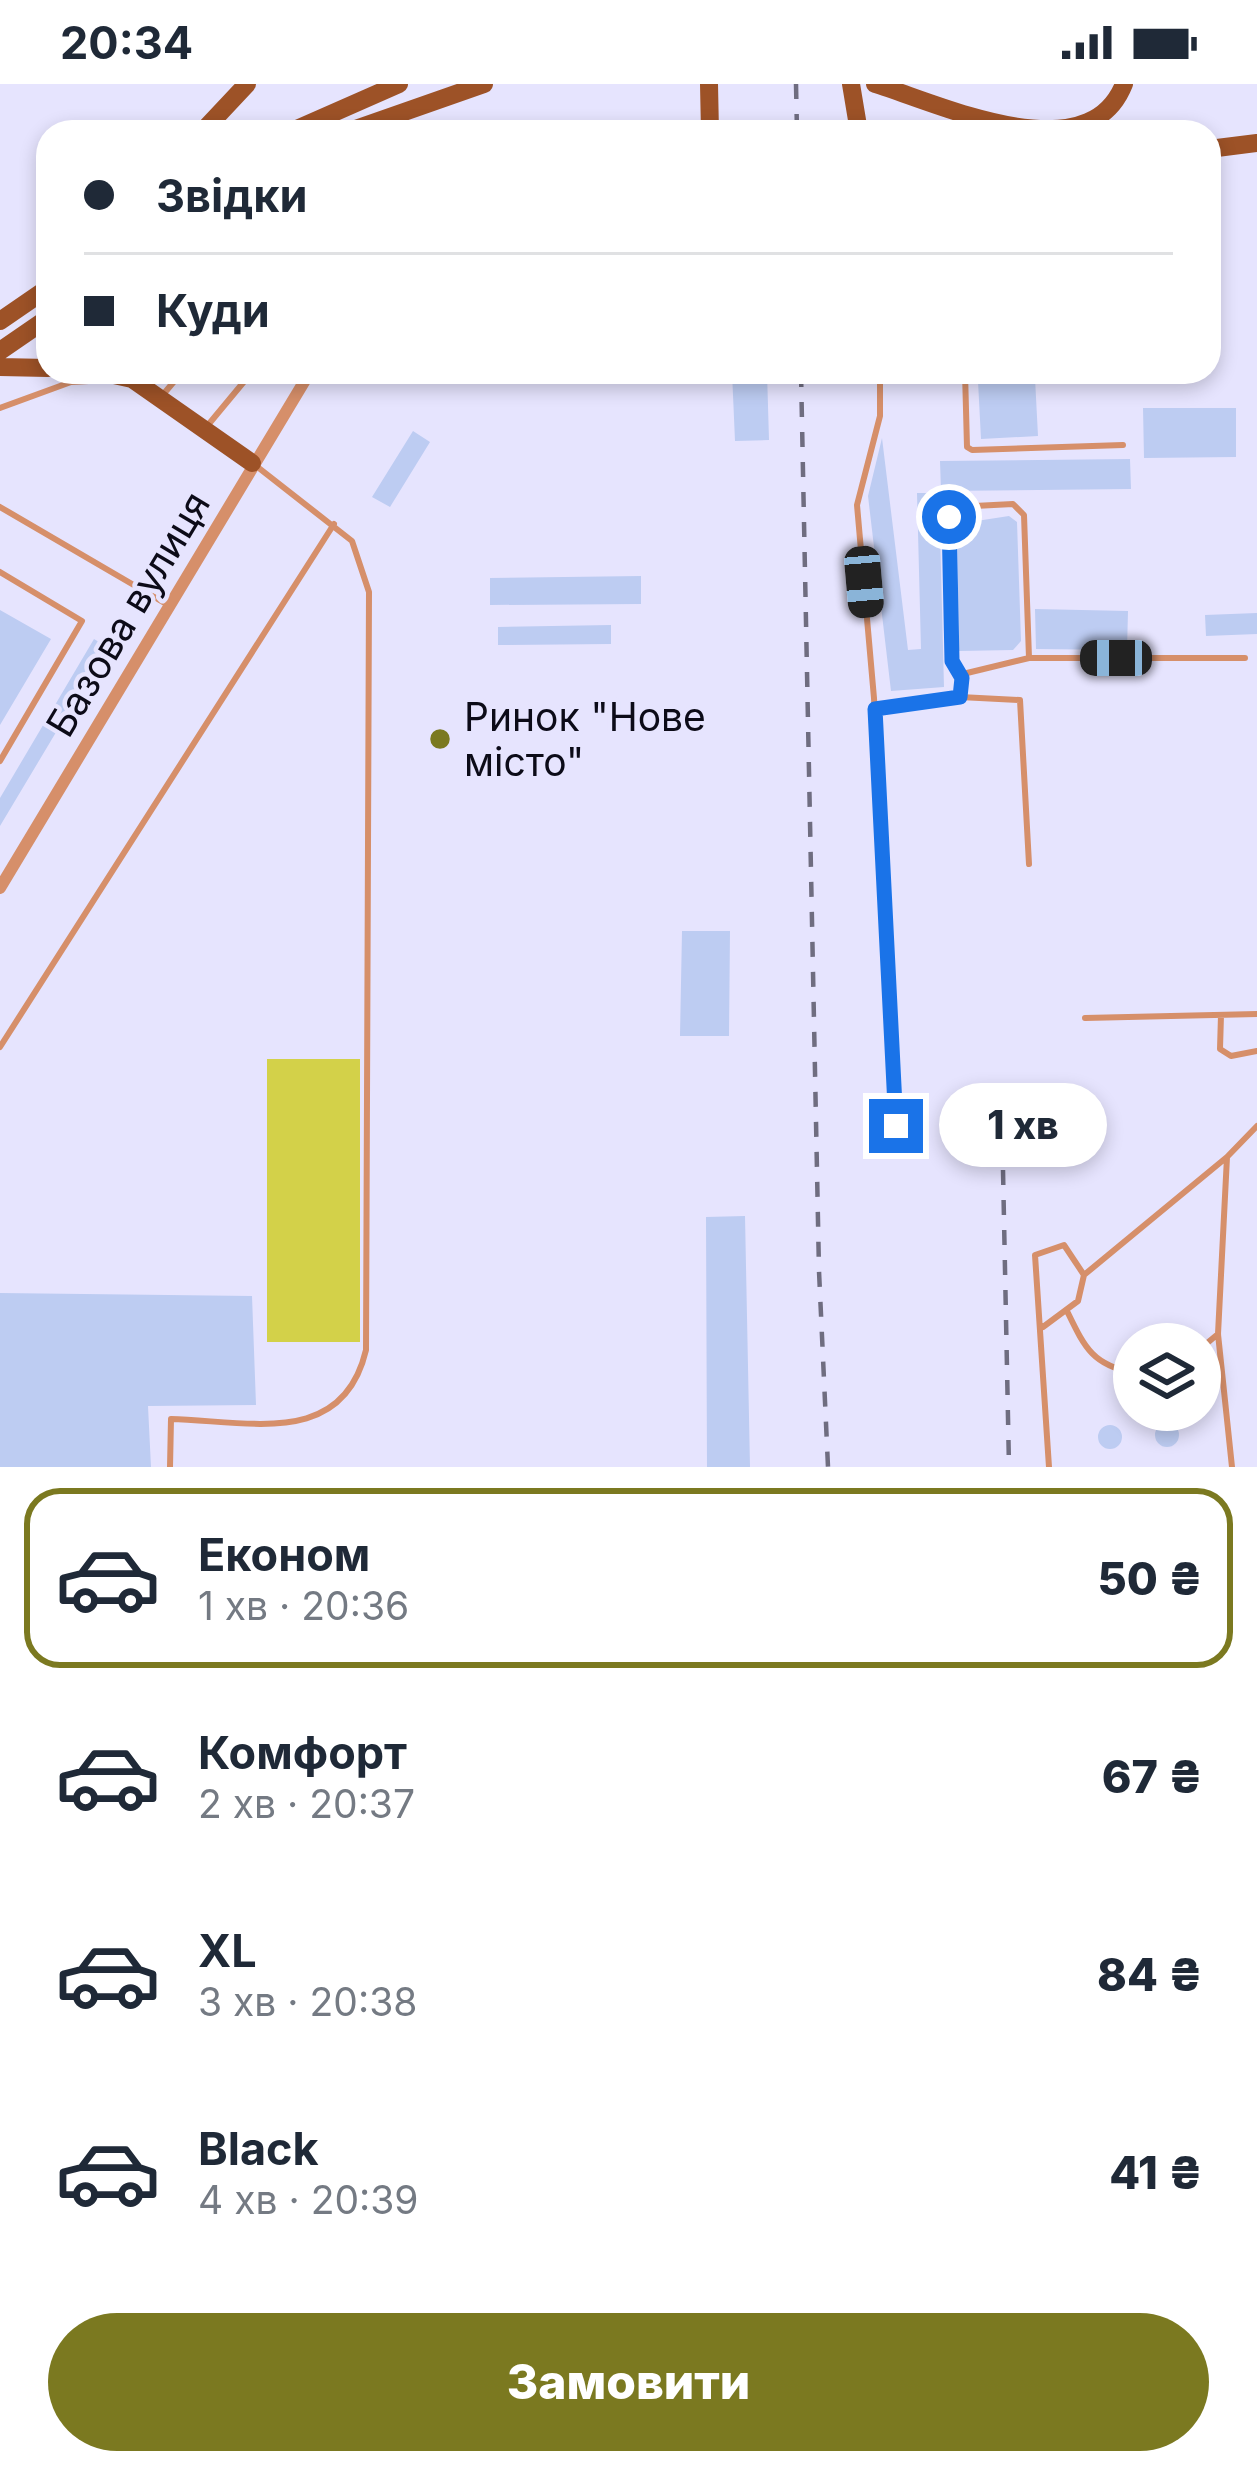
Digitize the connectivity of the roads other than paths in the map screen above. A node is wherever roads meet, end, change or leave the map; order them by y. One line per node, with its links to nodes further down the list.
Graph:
1 (247, 84): 8 (main road)
2 (399, 84): 9 (main road)
3 (484, 84): 10 (main road)
4 (709, 84): 11 (main road)
5 (851, 84): 12 (main road)
6 (875, 84): 13 (main road)
7 (1124, 84): 14 (main road)
8 (213, 120)
9 (317, 120)
10 (381, 120)
11 (710, 120)
12 (857, 120)
13 (991, 120)
14 (1096, 120)
15 (1257, 143): 16 (main road)
16 (1221, 148)
17 (36, 296): 18 (main road)
18 (0, 321)
19 (36, 326): 20 (main road)
20 (0, 351)
21 (0, 368): 22 (main road)
22 (36, 368)
23 (65, 384): 31 (lane)
24 (141, 384): 30 (main road)
25 (171, 384): 30 (lane)
26 (242, 384): 32 (lane)
27 (302, 384): 34 (street, Базова вулиця)
28 (880, 384): 43 (lane)
29 (965, 384): 33 (lane)
30 (159, 398): 32 (main road)
31 (0, 408)
32 (204, 430): 34 (main road)
33 (1124, 445)
34 (252, 463): 36 (lane); 38 (street, Базова вулиця)
35 (0, 507): 38 (lane)
36 (334, 523): 50 (lane); 61 (lane)
37 (0, 572): 44 (lane)
38 (168, 605): 46 (street, Базова вулиця)
39 (1030, 658): 40 (lane); 41 (lane); 41 (lane)
40 (1245, 658)
41 (962, 678): 42 (lane)
42 (960, 697): 43 (lane); 45 (lane)
43 (875, 709): 52 (lane)
44 (0, 761)
45 (1029, 864)
46 (0, 888)
47 (1257, 1014): 48 (lane)
48 (1221, 1015): 49 (lane); 51 (lane)
49 (1085, 1018)
50 (0, 1047)
51 (1257, 1051)
52 (896, 1126)
53 (1257, 1126): 54 (lane)
54 (1227, 1157): 55 (lane); 57 (lane)
55 (1084, 1275): 56 (lane); 58 (lane)
56 (1068, 1313): 58 (lane); 60 (lane)
57 (1219, 1323)
58 (1043, 1327): 62 (lane)
59 (1221, 1362): 63 (lane)
60 (1113, 1368)
61 (170, 1467)
62 (1049, 1467)
63 (1232, 1467)

